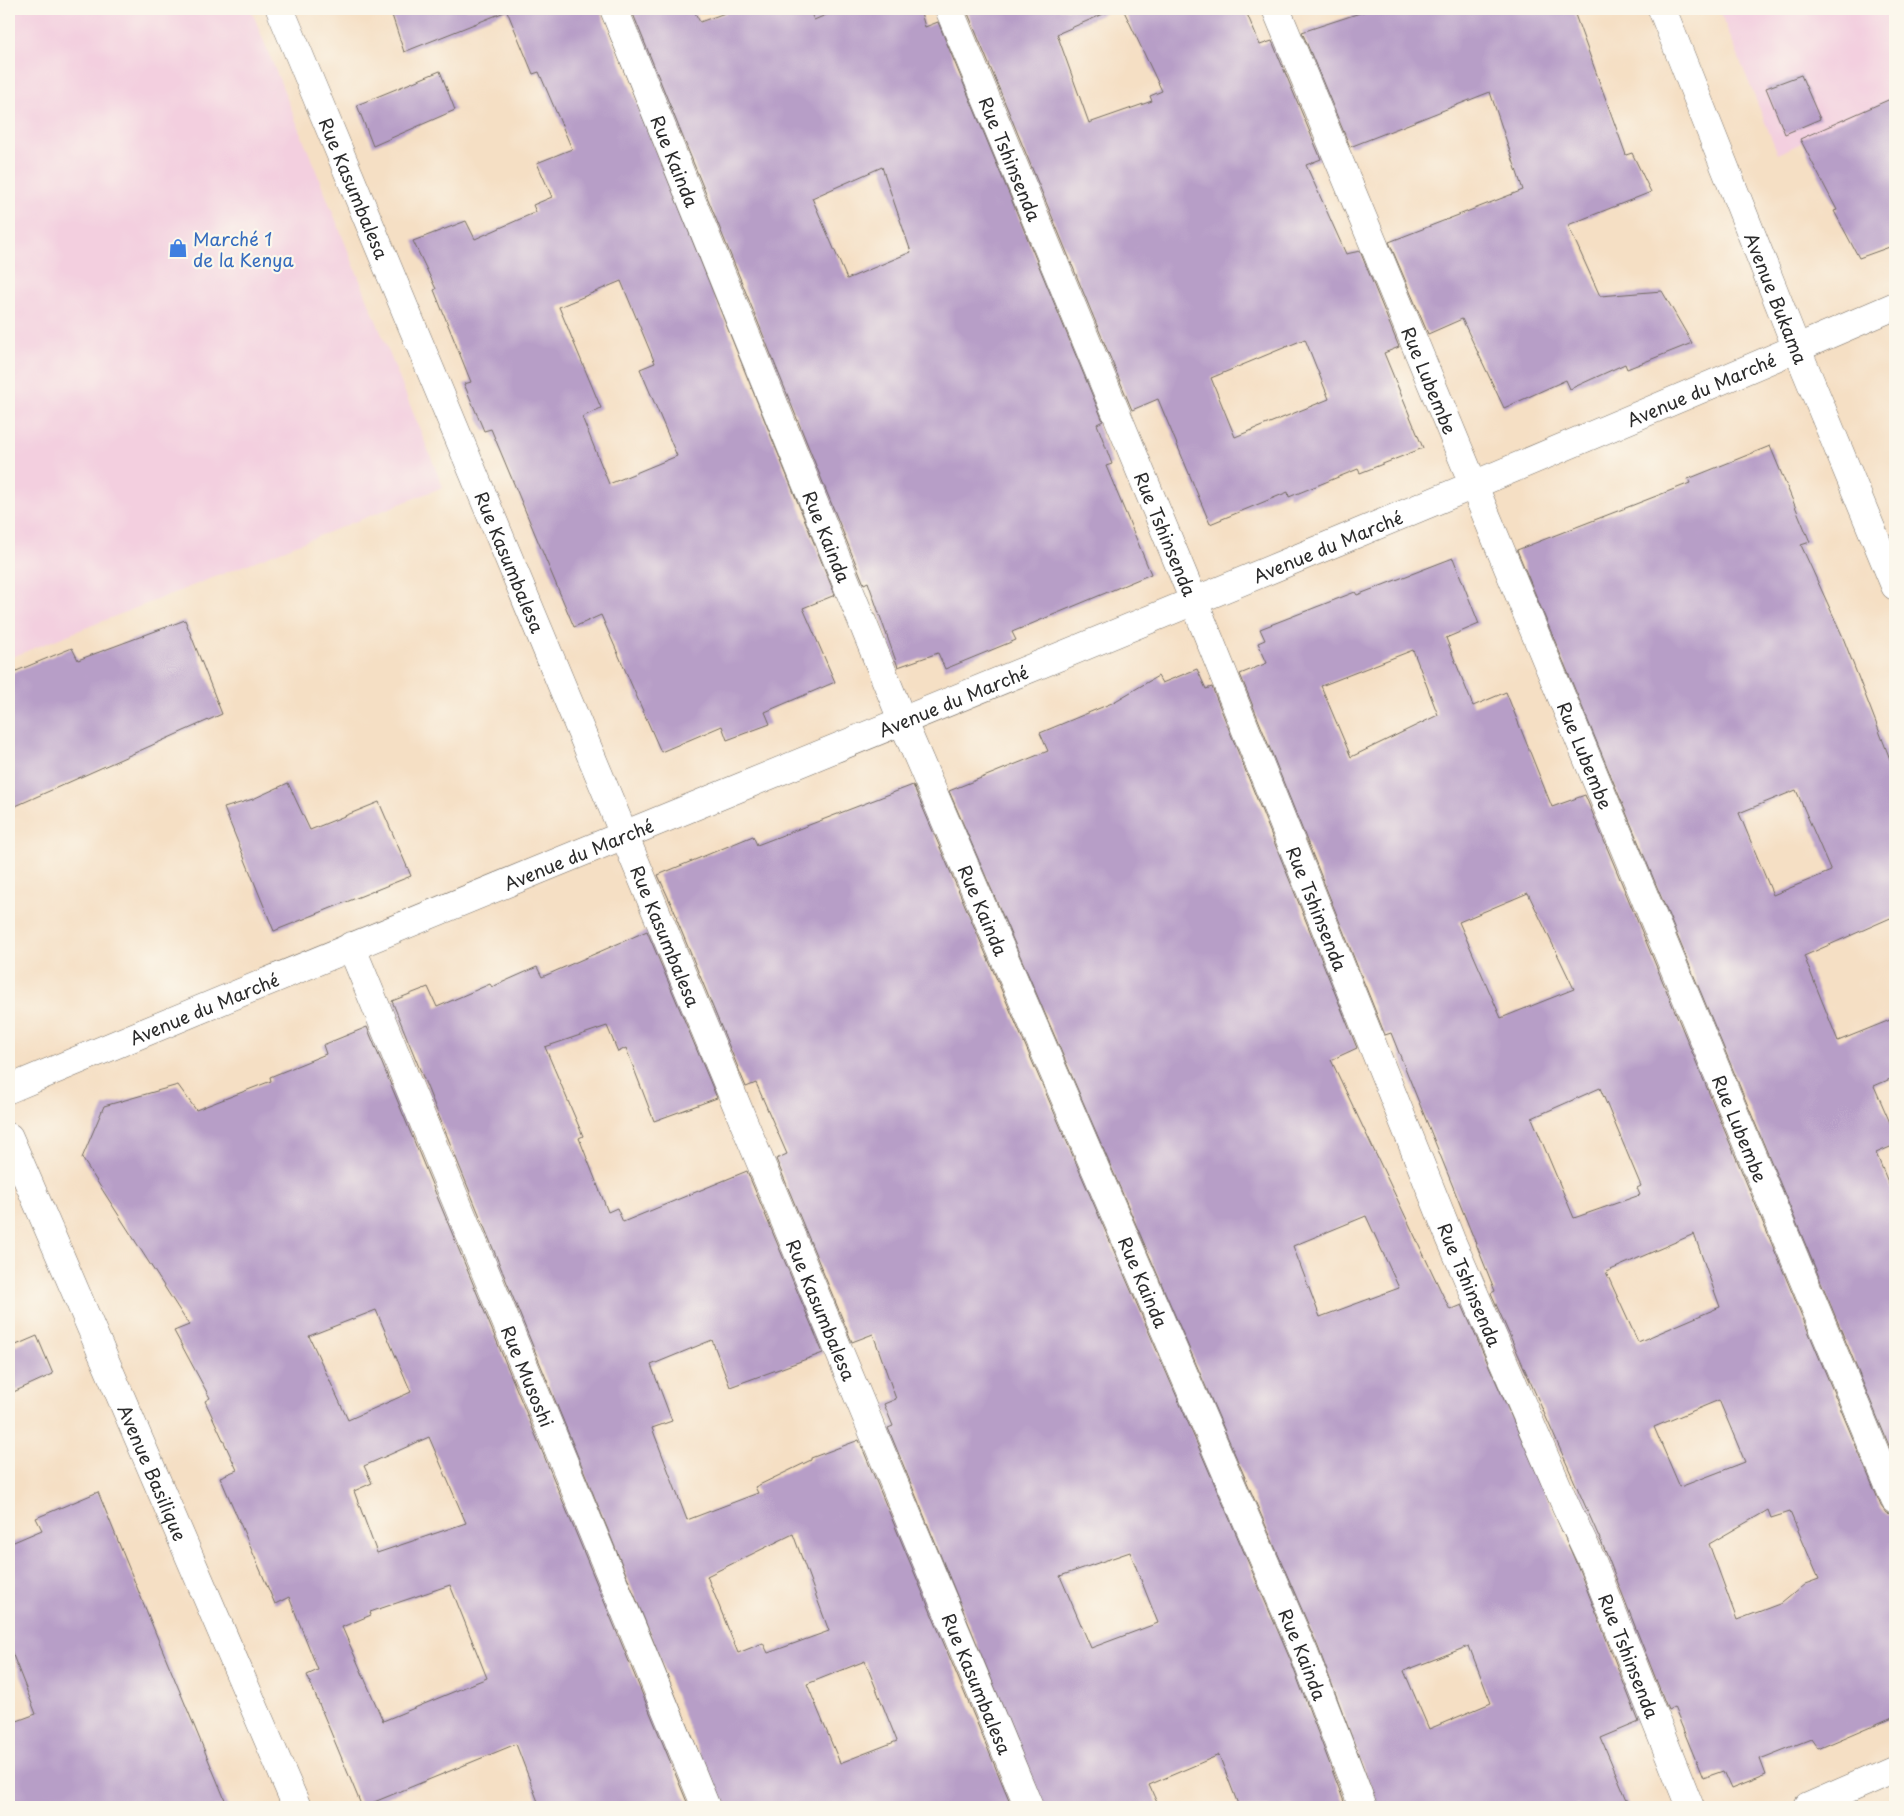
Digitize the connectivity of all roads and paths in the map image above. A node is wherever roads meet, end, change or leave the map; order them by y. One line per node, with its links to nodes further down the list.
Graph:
1 (280, 9): 12 (street, Rue Kasumbalesa)
2 (614, 9): 11 (street, Rue Kainda)
3 (949, 9): 10 (street, Rue Tshinsenda)
4 (1276, 9): 8 (street, Rue Lubembe)
5 (1662, 9): 7 (street, Avenue Bukama)
6 (1895, 306): 7 (street, Avenue du Marché)
7 (1797, 349): 8 (street, Avenue du Marché); 9 (street, Avenue Bukama)
8 (1474, 484): 10 (street, Avenue du Marché); 16 (street, Rue Lubembe)
9 (1895, 586)
10 (1194, 601): 11 (street, Avenue du Marché); 22 (street, Rue Tshinsenda)
11 (902, 720): 12 (street, Avenue du Marché); 21 (street, Rue Kainda)
12 (624, 835): 13 (street, Avenue du Marché); 20 (street, Rue Kasumbalesa)
13 (351, 946): 14 (street, Avenue du Marché); 19 (street, Rue Musoshi)
14 (9, 1089)
15 (9, 1137): 18 (street, Avenue Basilique)
16 (1895, 1500)
17 (1895, 1769): 23 (street)
18 (297, 1807)
19 (706, 1807)
20 (1029, 1807)
21 (1363, 1807)
22 (1690, 1807)
23 (1808, 1807)

